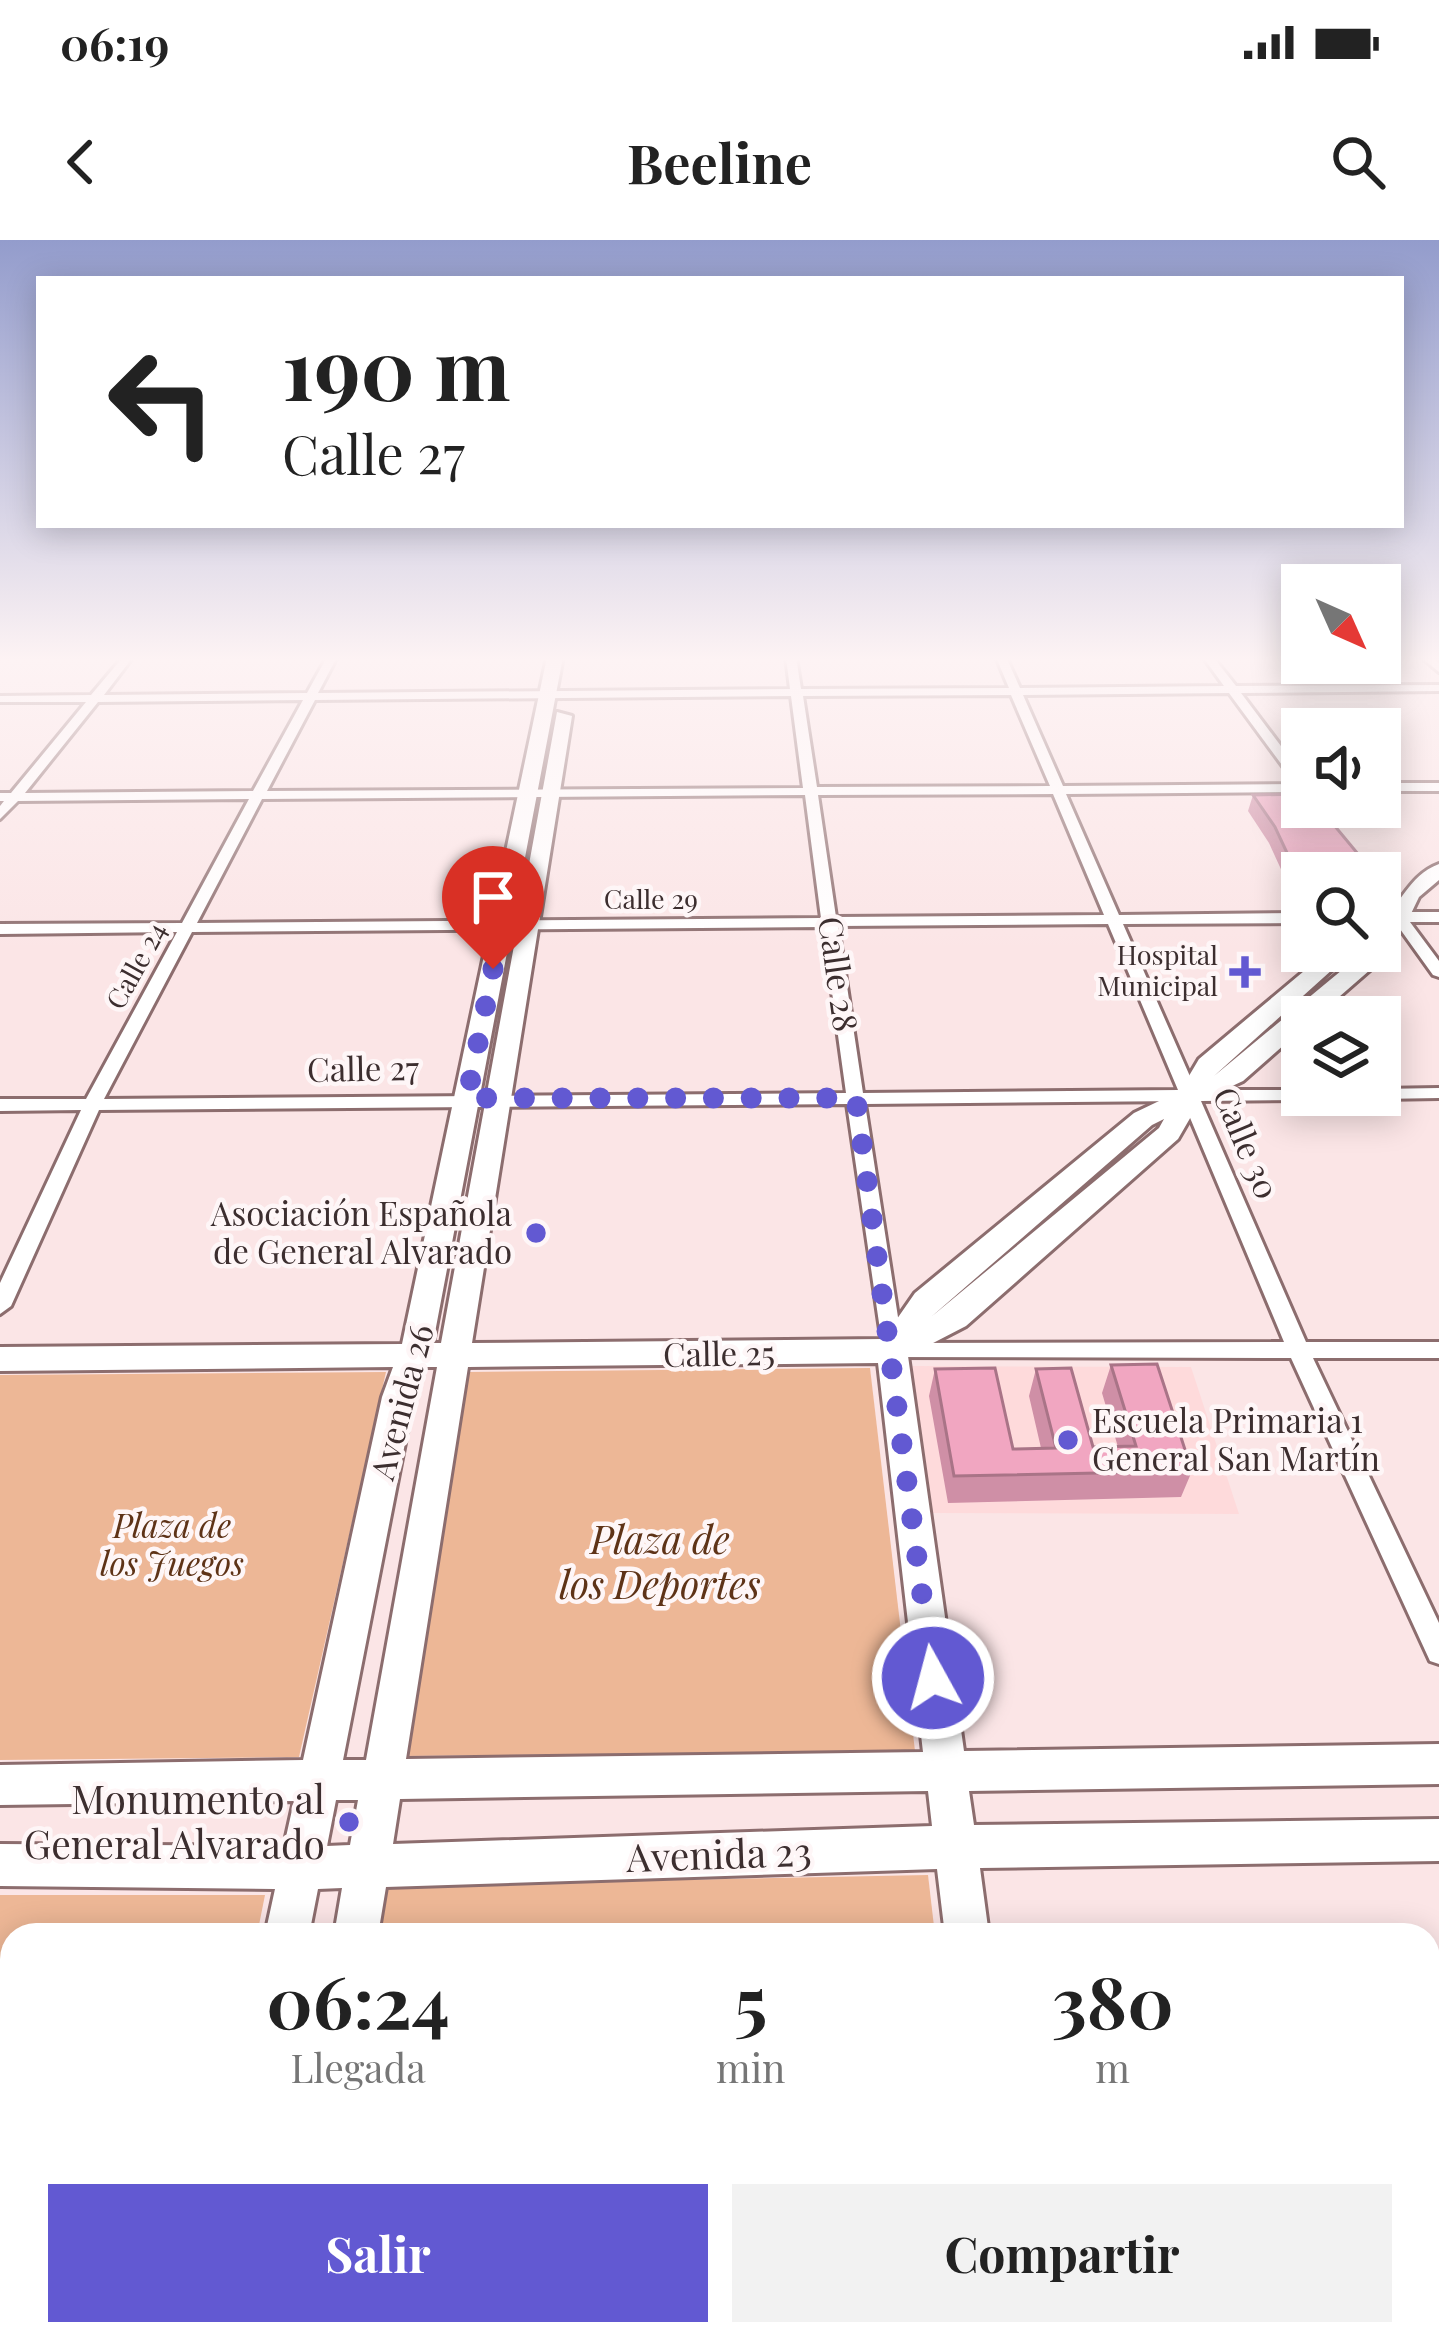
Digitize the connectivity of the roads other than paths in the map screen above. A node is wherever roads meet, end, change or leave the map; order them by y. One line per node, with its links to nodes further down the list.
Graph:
1 (44, 755): 13 (street)
2 (280, 755): 12 (street, Calle 24)
3 (546, 755): 11 (main road, Avenida 26)
4 (806, 755): 10 (street, Calle 28)
5 (1043, 755): 9 (street, Calle 30)
6 (1281, 785): 9 (street)
7 (1401, 787): 8 (street)
8 (1439, 787)
9 (1058, 790): 10 (street); 22 (street, Calle 30)
10 (811, 791): 11 (street); 23 (street, Calle 28)
11 (539, 793): 12 (street); 24 (main road, Avenida 26)
12 (259, 795): 13 (street); 25 (street, Calle 24)
13 (7, 797): 14 (street)
14 (0, 815)
15 (1439, 870): 17 (main road)
16 (1439, 898): 18 (main road)
17 (1401, 904)
18 (1401, 914)
19 (1439, 917): 21 (street)
20 (1281, 919): 22 (street, Calle 29)
21 (1401, 919)
22 (1116, 921): 23 (street, Calle 29); 34 (street, Calle 30)
23 (831, 923): 24 (street, Calle 29); 36 (street, Calle 28)
24 (515, 925): 25 (street, Calle 29); 35 (main road, Avenida 26)
25 (189, 928): 26 (street, Calle 29); 37 (street, Calle 24)
26 (0, 929)
27 (1401, 935): 30 (street)
28 (1317, 972): 34 (main road)
29 (1354, 972): 34 (main road)
30 (1439, 972)
31 (1439, 1093): 32 (street)
32 (1401, 1094)
33 (1281, 1095): 34 (street, Calle 27)
34 (1190, 1096): 36 (street, Calle 27); 41 (main road); 42 (street, Calle 30)
35 (483, 1098): 36 (street, Calle 27); 37 (street, Calle 27); 43 (main road, Avenida 26); 44 (main road, Avenida 26)
36 (856, 1098): 41 (street, Calle 28)
37 (93, 1103): 38 (street, Calle 27); 39 (street, Calle 24)
38 (0, 1105)
39 (0, 1306)
40 (1439, 1350): 42 (street, Calle 25)
41 (892, 1351): 42 (street, Calle 25); 44 (main road, Calle 25); 48 (main road, Calle 28)
42 (1299, 1351): 46 (street, Calle 30)
43 (411, 1358): 44 (main road, Calle 25); 45 (main road, Calle 25); 50 (main road, Avenida 26)
44 (454, 1358): 49 (main road, Avenida 26)
45 (0, 1359)
46 (1439, 1652)
47 (1439, 1764): 48 (main road)
48 (945, 1771): 49 (main road); 53 (main road, Calle 28)
49 (383, 1780): 50 (main road); 54 (main road, Avenida 26)
50 (319, 1781): 51 (main road); 56 (main road, Avenida 26)
51 (0, 1785)
52 (1439, 1840): 53 (main road, Avenida 23)
53 (956, 1847): 54 (main road, Avenida 23); 59 (main road, Calle 28)
54 (370, 1851): 56 (main road, Avenida 23); 58 (main road, Avenida 26)
55 (0, 1865): 56 (main road, Avenida 23)
56 (301, 1868): 57 (main road, Avenida 26)
57 (290, 1923)
58 (358, 1923)
59 (966, 1923)

